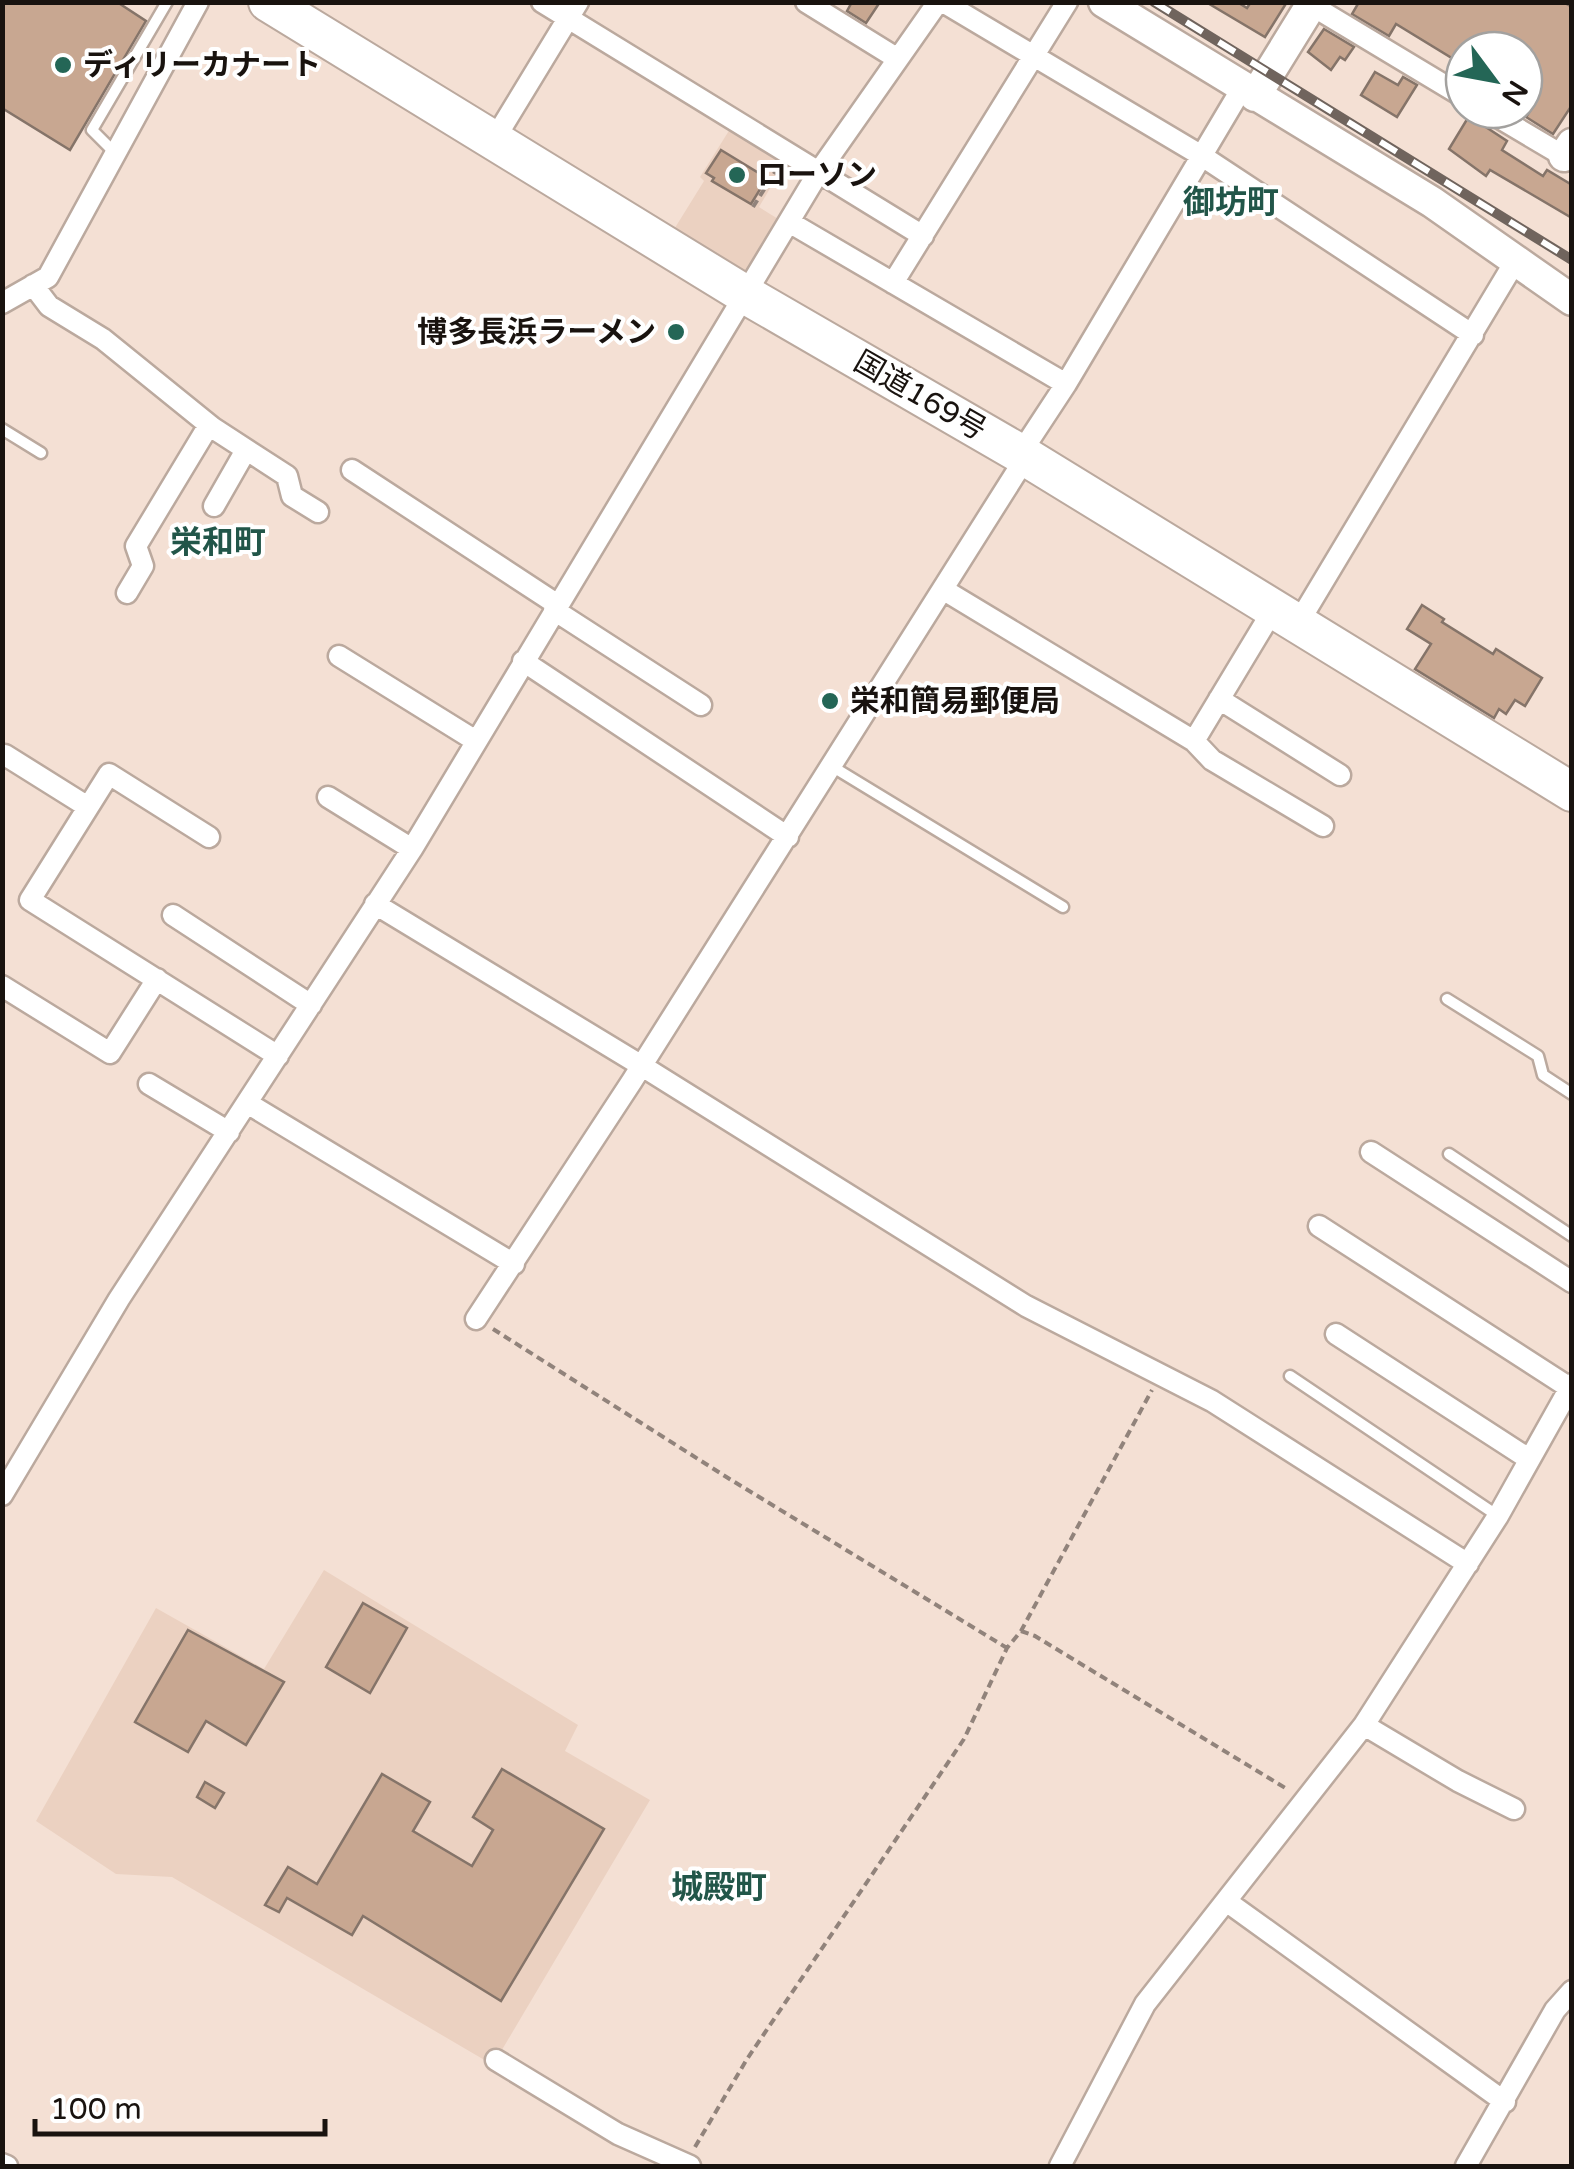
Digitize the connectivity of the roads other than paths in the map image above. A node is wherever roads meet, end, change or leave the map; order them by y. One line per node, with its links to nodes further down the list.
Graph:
1 (167, 2): 17 (lane)
2 (198, 2): 17 (street)
3 (268, 2): 16 (highway, 国道169号)
4 (542, 2): 10 (street)
5 (806, 2): 12 (street)
6 (941, 2): 11 (street); 12 (street)
7 (1067, 2): 11 (street)
8 (1104, 2): 14 (street)
9 (1310, 3): 13 (street); 14 (street)
10 (573, 11): 16 (street); 20 (street)
11 (1034, 56): 19 (street); 22 (street)
12 (898, 60): 20 (street)
13 (1444, 84)
14 (1249, 92): 19 (street); 23 (street)
15 (1524, 130): 18 (street)
16 (494, 140): 26 (highway, 国道169号)
17 (114, 152): 25 (street)
18 (1569, 154)
19 (1202, 156): 29 (street); 30 (street)
20 (818, 173): 21 (street); 22 (street)
21 (788, 222): 24 (street); 26 (street)
22 (923, 236): 24 (street)
23 (1516, 260): 27 (street); 29 (street)
24 (893, 284): 30 (street)
25 (33, 285): 28 (street); 31 (street)
26 (745, 293): 35 (highway, 国道169号); 41 (street)
27 (1572, 300)
28 (2, 303)
29 (1473, 335): 42 (street)
30 (1066, 384): 35 (street)
31 (209, 425): 33 (street); 40 (street)
32 (2, 428): 34 (lane)
33 (246, 450): 37 (street); 38 (street)
34 (41, 453)
35 (1023, 456): 39 (street); 42 (highway, 国道169号)
36 (352, 470): 41 (street)
37 (214, 506)
38 (318, 512)
39 (944, 590): 47 (street); 50 (street)
40 (128, 593)
41 (556, 608): 44 (street); 46 (street)
42 (1285, 618): 45 (street); 52 (highway, 国道169号)
43 (339, 656): 48 (street)
44 (524, 660): 48 (street); 57 (street)
45 (1219, 699): 47 (street); 51 (street)
46 (700, 705)
47 (1194, 740): 55 (street)
48 (476, 741): 58 (street)
49 (2, 758): 54 (street)
50 (833, 767): 57 (street); 60 (lane)
51 (1340, 775)
52 (1572, 792)
53 (328, 797): 58 (street)
54 (88, 807): 56 (street); 62 (street)
55 (1323, 826)
56 (210, 837)
57 (788, 837): 67 (street)
58 (412, 848): 59 (street)
59 (375, 904): 65 (street); 67 (street)
60 (1063, 907)
61 (173, 915): 65 (street)
62 (157, 980): 63 (street); 66 (street)
63 (2, 986)
64 (1447, 999): 69 (lane)
65 (311, 1004): 66 (street)
66 (278, 1056): 70 (street)
67 (642, 1066): 76 (street); 85 (street)
68 (149, 1084): 71 (street)
69 (1572, 1094)
70 (248, 1103): 71 (street); 76 (street)
71 (229, 1132): 83 (street)
72 (1371, 1152): 77 (street)
73 (1449, 1154): 75 (lane)
74 (1319, 1226): 81 (street)
75 (1572, 1236)
76 (514, 1264): 78 (street)
77 (1572, 1282)
78 (476, 1318)
79 (1336, 1334): 82 (street)
80 (1290, 1376): 84 (lane)
81 (1571, 1386): 82 (street)
82 (1529, 1460): 84 (street)
83 (2, 1495)
84 (1498, 1516): 85 (street)
85 (1468, 1564): 86 (street)
86 (1364, 1724): 87 (street); 88 (street)
87 (1514, 1810)
88 (1226, 1901): 91 (street); 93 (street)
89 (1572, 1992): 91 (street)
90 (496, 2060): 92 (street)
91 (1505, 2102): 94 (street)
92 (687, 2165)
93 (1060, 2166)
94 (1466, 2166)

